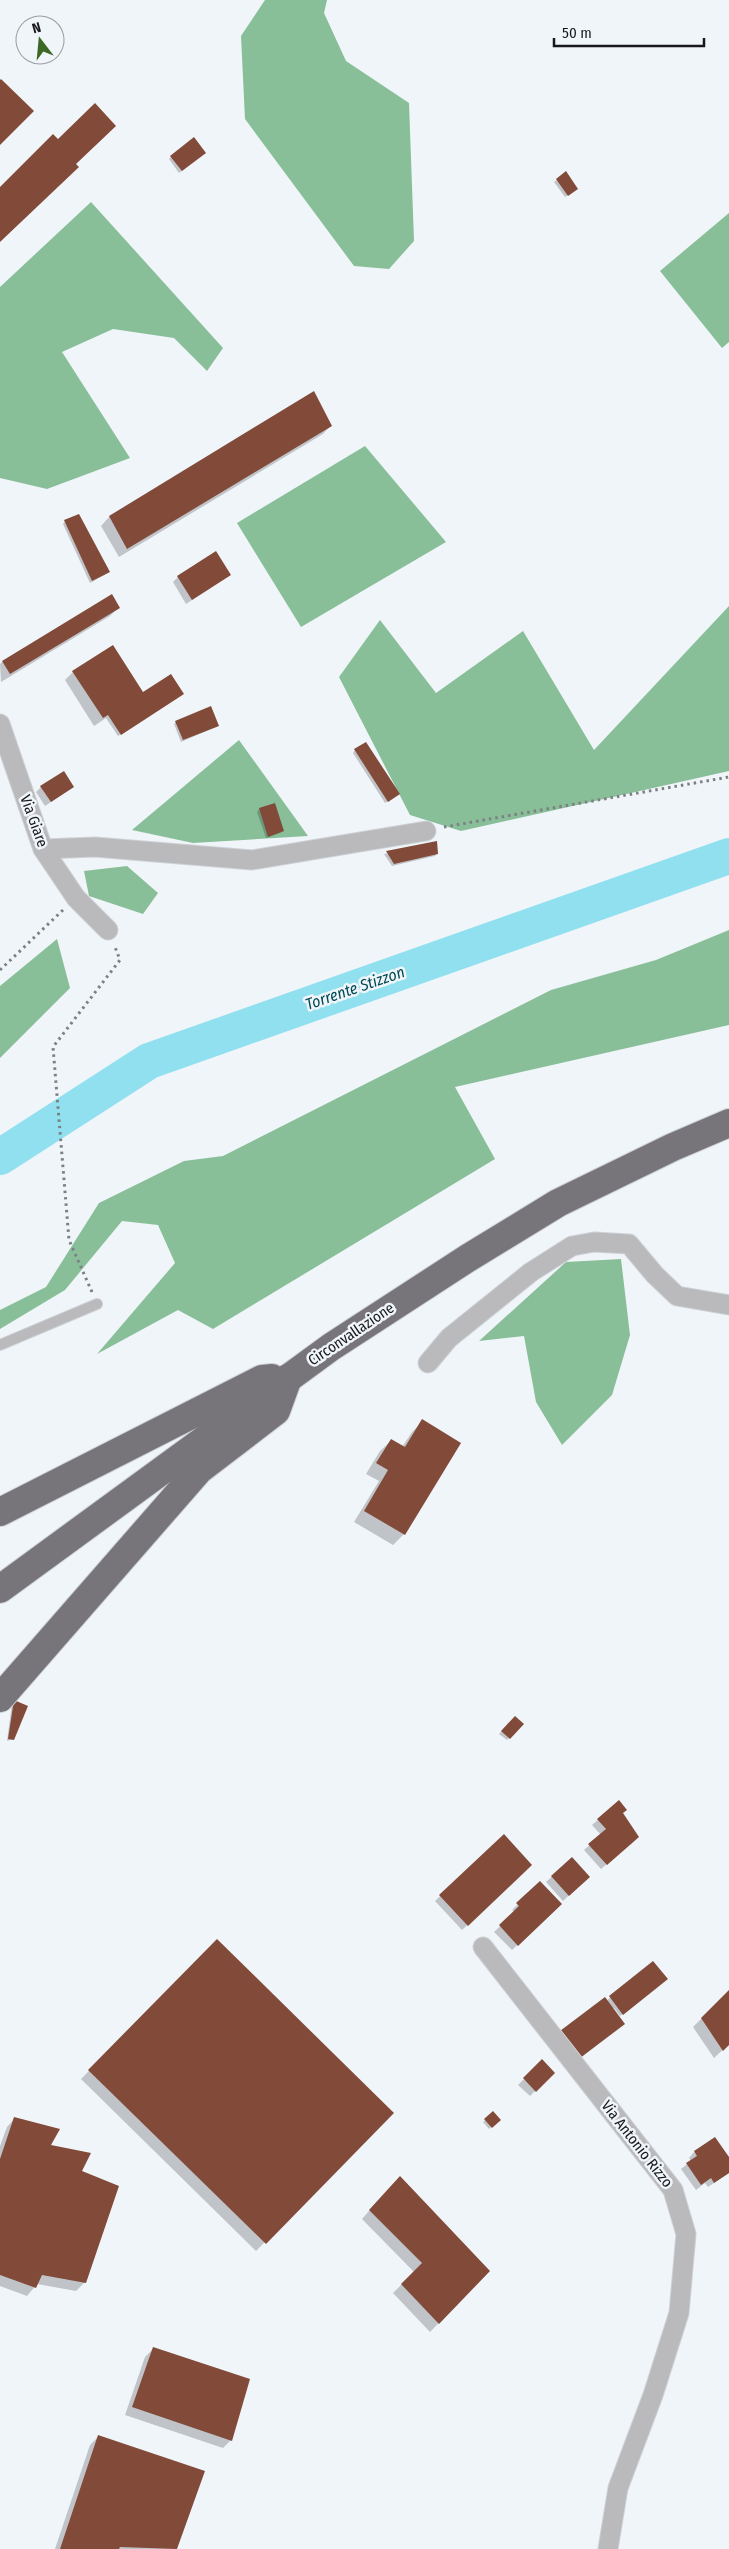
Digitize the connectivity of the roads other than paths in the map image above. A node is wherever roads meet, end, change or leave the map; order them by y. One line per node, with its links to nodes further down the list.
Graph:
1 (0, 724): 3 (street, Via Giare)
2 (426, 831): 3 (street)
3 (43, 849): 4 (street, Via Giare)
4 (108, 930)
5 (729, 1123): 10 (highway, Circonvallazione)
6 (97, 1304): 8 (lane)
7 (729, 1305): 9 (street)
8 (0, 1346)
9 (428, 1363)
10 (288, 1378): 11 (highway); 12 (highway, Circonvallazione); 13 (highway)
11 (0, 1512)
12 (0, 1589)
13 (0, 1698)
14 (483, 1947): 15 (street, Via Antonio Rizzo)
15 (608, 2549)

